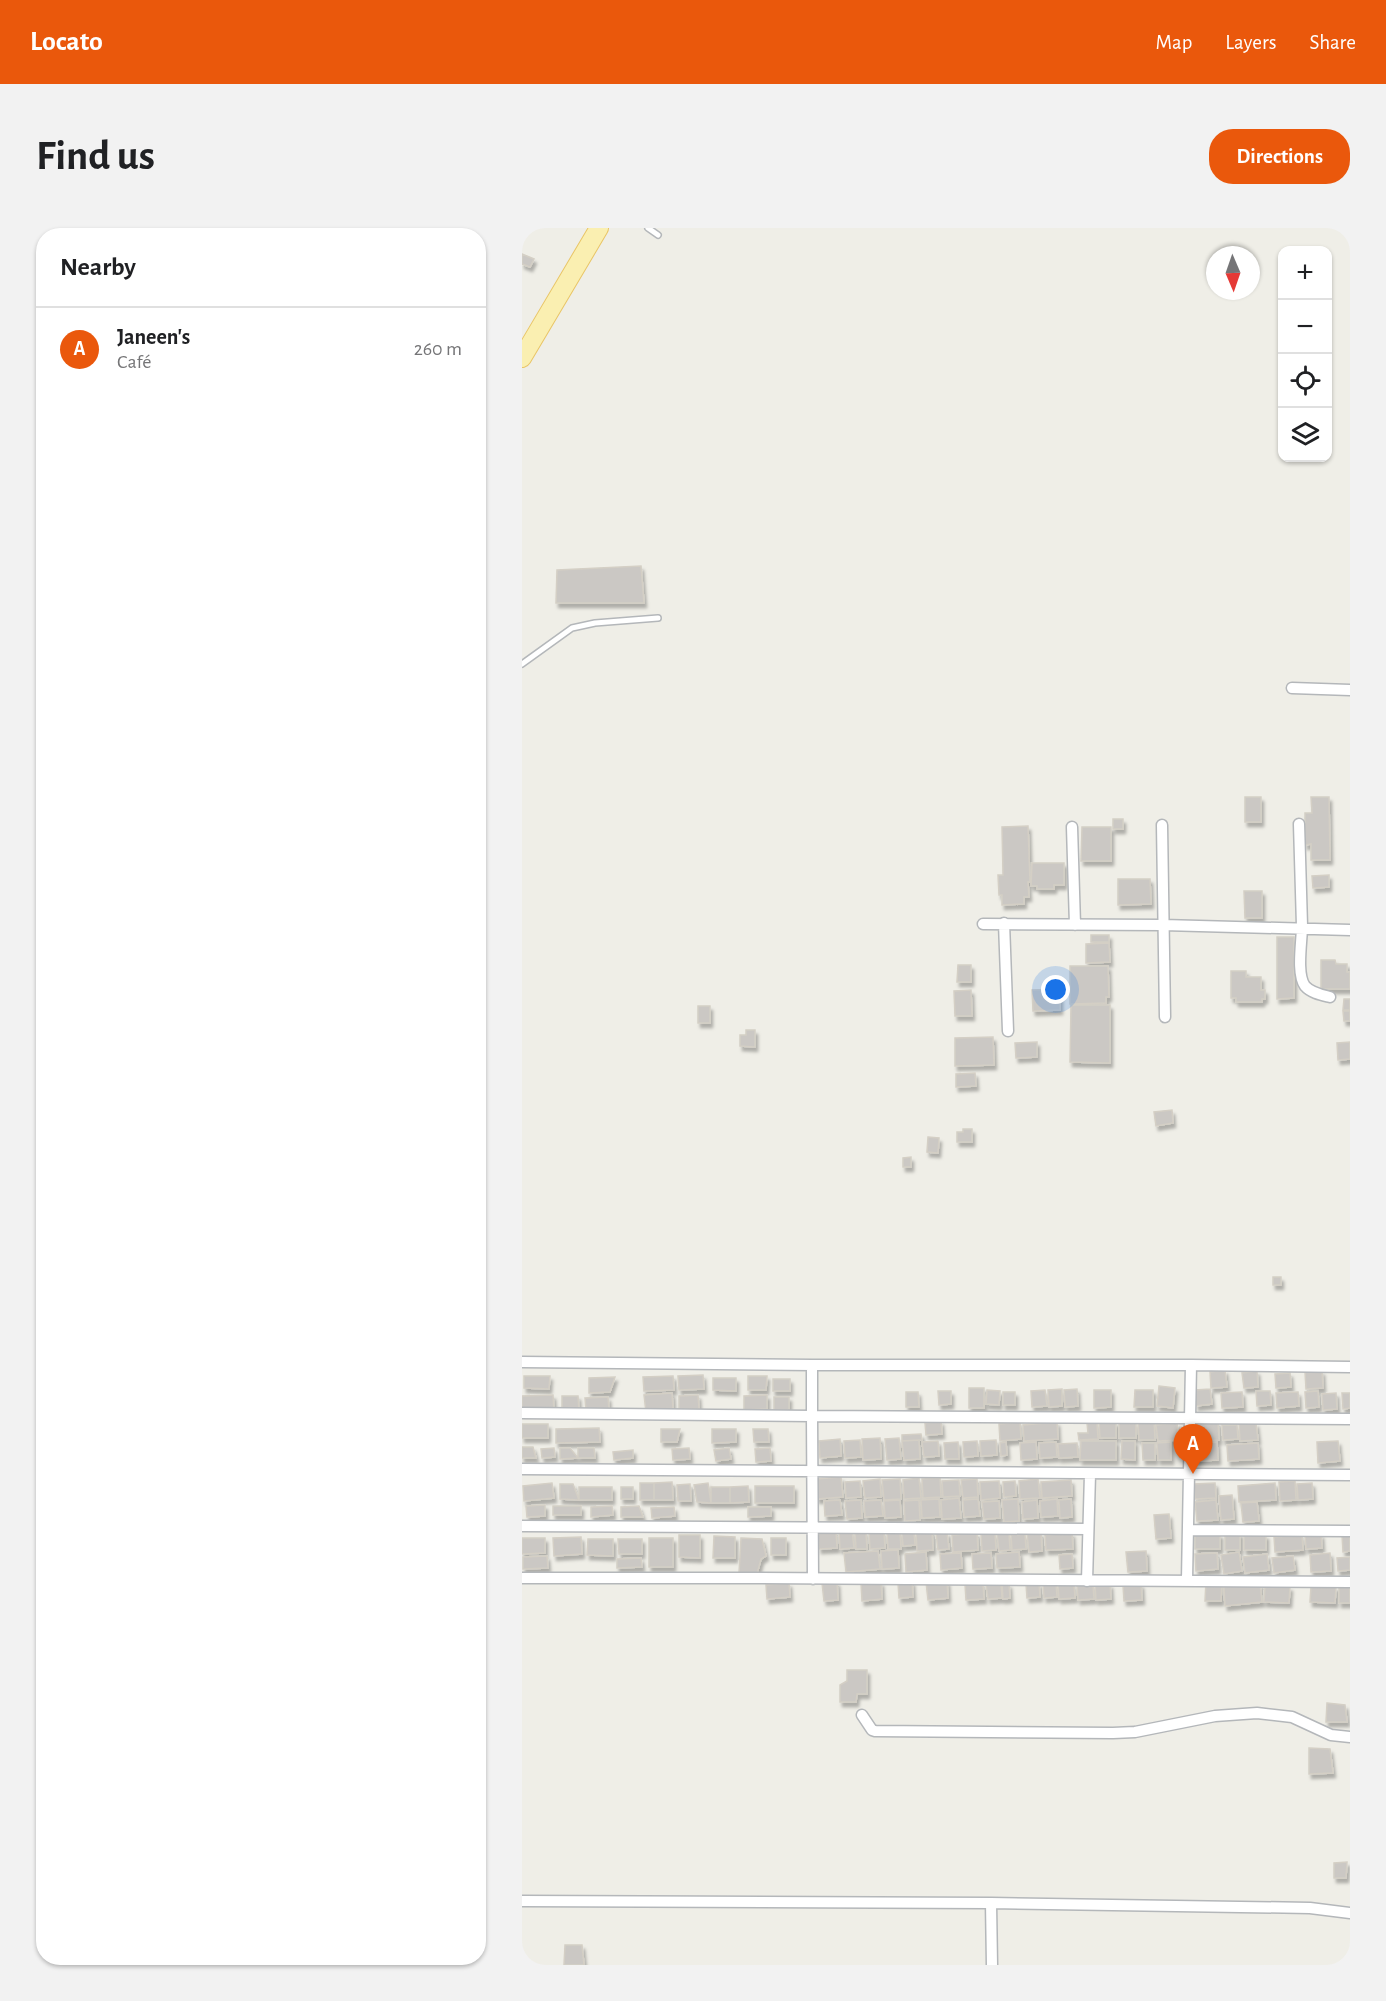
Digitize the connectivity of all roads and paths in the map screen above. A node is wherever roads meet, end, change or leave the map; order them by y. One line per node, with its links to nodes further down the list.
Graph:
1 (599, 228): 4 (main road)
2 (648, 228): 3 (lane)
3 (658, 235)
4 (522, 358)
5 (658, 618): 6 (lane)
6 (522, 664)
7 (1292, 688): 8 (street)
8 (1350, 690)
9 (1299, 824): 16 (street)
10 (1162, 825): 15 (street)
11 (1072, 826): 14 (street)
12 (1005, 923): 13 (street); 14 (street); 20 (street)
13 (983, 924)
14 (1075, 925): 15 (street)
15 (1163, 925): 16 (street); 19 (street)
16 (1302, 930): 17 (street); 18 (street)
17 (1350, 930)
18 (1330, 997)
19 (1165, 1017)
20 (1008, 1031)
21 (522, 1362): 22 (street)
22 (812, 1365): 23 (street); 26 (street)
23 (1191, 1365): 24 (street); 27 (street)
24 (1350, 1367)
25 (522, 1413): 26 (street)
26 (812, 1416): 27 (street); 30 (street)
27 (1190, 1418): 28 (street); 32 (street)
28 (1350, 1419)
29 (522, 1469): 30 (street)
30 (812, 1471): 31 (street); 35 (street)
31 (1090, 1474): 32 (street); 36 (street)
32 (1189, 1474): 33 (street); 37 (street)
33 (1350, 1475)
34 (522, 1526): 35 (street)
35 (813, 1526): 36 (street); 40 (street)
36 (1088, 1528): 42 (street)
37 (1188, 1530): 38 (street); 41 (street)
38 (1350, 1531)
39 (522, 1578): 40 (street)
40 (813, 1579): 42 (street)
41 (1187, 1580): 42 (street); 43 (street)
42 (1087, 1581)
43 (1350, 1582)
44 (862, 1715): 45 (street)
45 (1350, 1737)
46 (522, 1901): 47 (street)
47 (991, 1903): 48 (street); 49 (street)
48 (1350, 1913)
49 (992, 1965)

